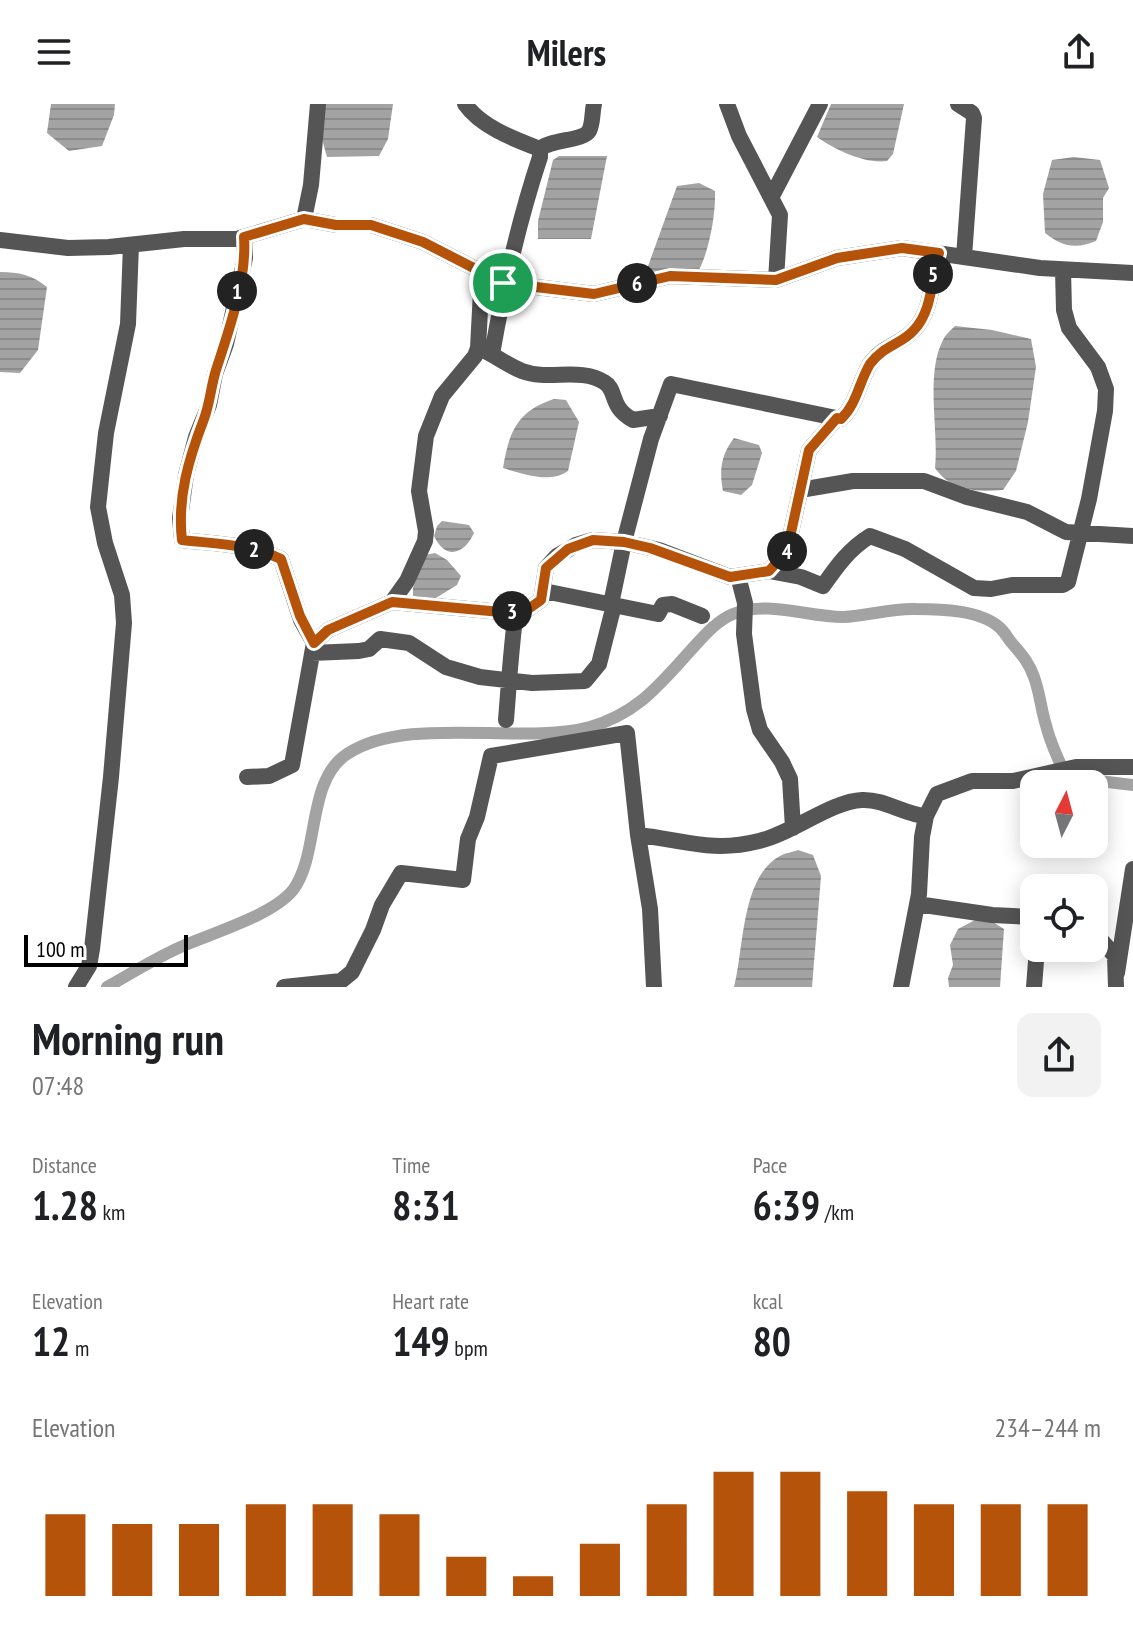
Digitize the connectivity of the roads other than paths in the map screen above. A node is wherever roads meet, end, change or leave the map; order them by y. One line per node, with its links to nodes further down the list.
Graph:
1 (318, 104): 9 (street)
2 (465, 104): 7 (street)
3 (594, 104): 7 (street)
4 (727, 104): 8 (street)
5 (820, 104): 8 (street)
6 (958, 104): 14 (street)
7 (540, 149): 19 (street)
8 (772, 196): 18 (street)
9 (304, 219): 10 (street); 16 (street)
10 (244, 237): 12 (street); 34 (street)
11 (0, 240): 12 (street)
12 (131, 245): 49 (street)
13 (939, 253): 14 (street); 18 (street); 22 (street)
14 (964, 257): 15 (street)
15 (1063, 270): 17 (street); 24 (street)
16 (482, 272): 19 (street); 20 (street)
17 (1133, 273)
18 (776, 280): 19 (street)
19 (503, 283): 20 (street)
20 (485, 351): 21 (street); 30 (street)
21 (660, 416): 22 (street); 26 (street)
22 (837, 418): 23 (street)
23 (800, 490): 24 (street); 27 (street)
24 (1079, 533): 25 (street); 27 (street)
25 (1133, 536)
26 (624, 542): 28 (street); 29 (street); 31 (street)
27 (769, 571): 28 (street)
28 (738, 576): 40 (street)
29 (544, 591): 31 (street); 32 (street)
30 (392, 602): 32 (street); 34 (street)
31 (613, 605): 33 (street); 35 (street)
32 (516, 611): 35 (street)
33 (702, 616)
34 (313, 648): 35 (street); 38 (street)
35 (510, 680): 36 (street)
36 (506, 720)
37 (1133, 767): 39 (street)
38 (247, 777)
39 (926, 816): 40 (street); 43 (street)
40 (793, 828): 41 (street)
41 (638, 835): 48 (street); 51 (street)
42 (1133, 869): 47 (street)
43 (917, 904): 44 (street); 52 (street)
44 (1020, 916)
45 (1108, 948): 47 (street)
46 (1036, 962): 53 (street)
47 (1116, 980)
48 (308, 986): 50 (street)
49 (76, 987)
50 (284, 987)
51 (654, 987)
52 (901, 987)
53 (1034, 987)

